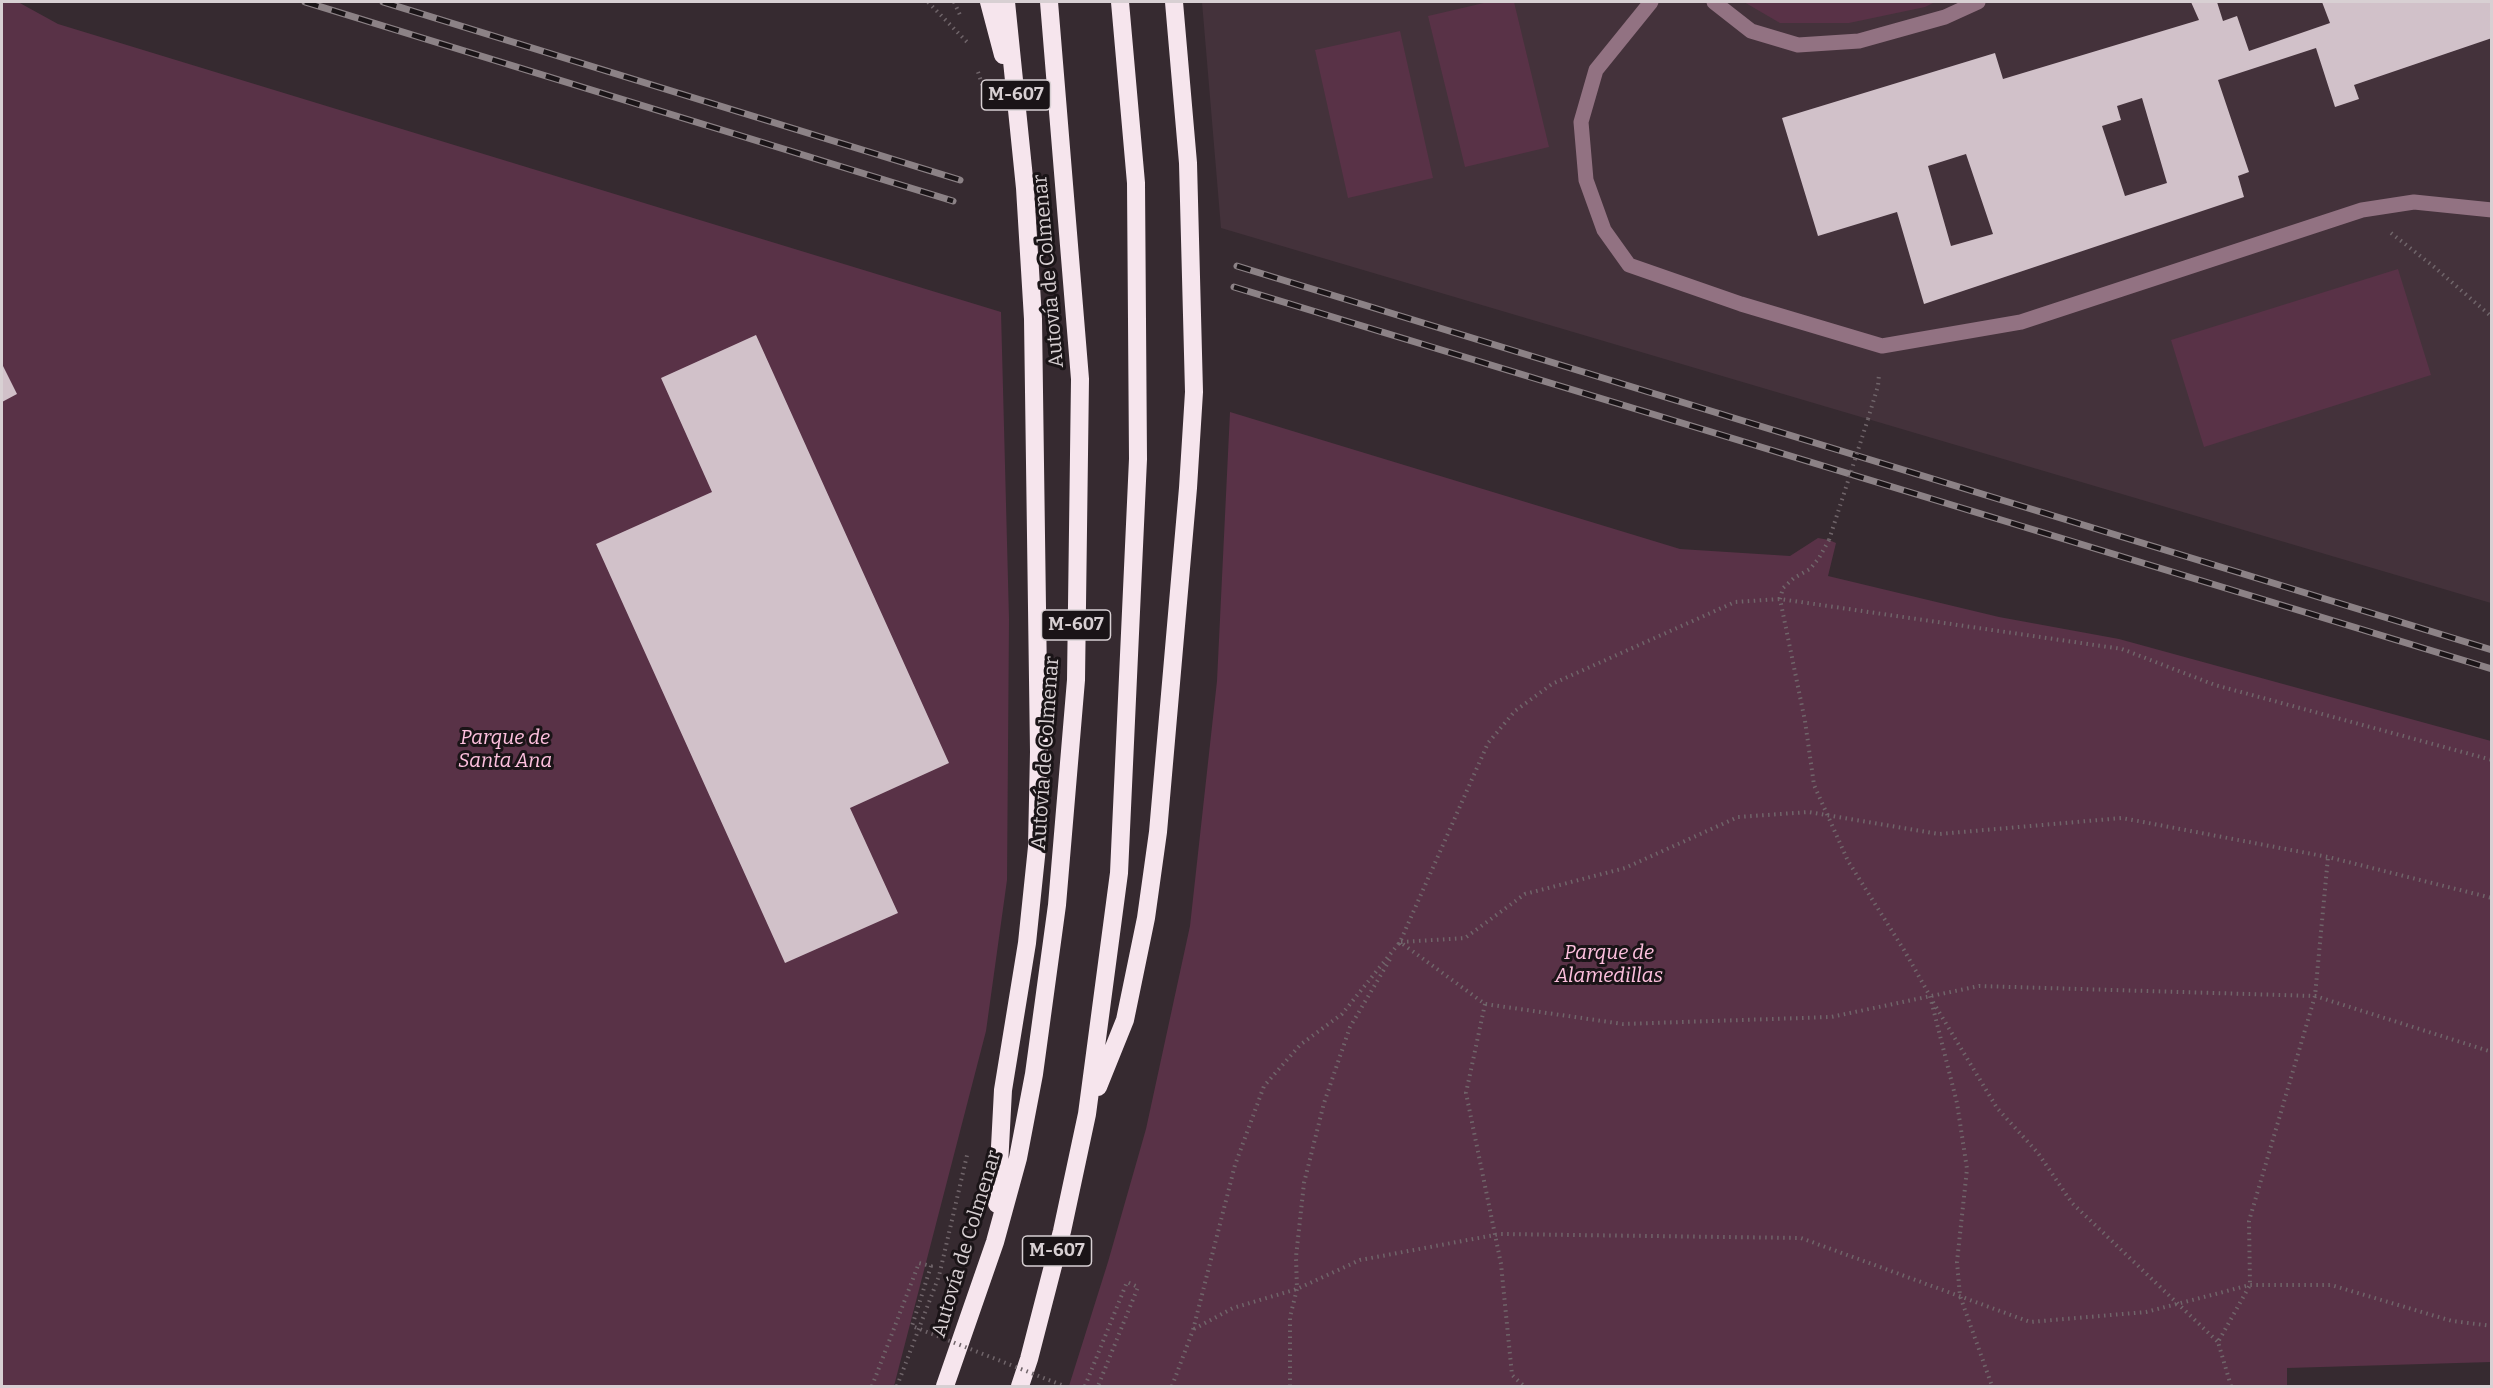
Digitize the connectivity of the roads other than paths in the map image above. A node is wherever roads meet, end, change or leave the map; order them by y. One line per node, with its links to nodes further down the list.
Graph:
1 (989, 2): 9 (highway)
2 (1006, 2): 9 (highway, M-607)
3 (1049, 2): 12 (highway, Autovía de Colmenar / M-607)
4 (1120, 2): 11 (highway, M-607)
5 (1174, 2): 11 (highway, M-607)
6 (1651, 2): 10 (lane)
7 (1714, 2): 8 (lane)
8 (1978, 2)
9 (1025, 188): 12 (highway, M-607)
10 (2492, 210)
11 (1087, 1114): 14 (highway, M-607)
12 (995, 1242): 13 (highway, Autovía de Colmenar / M-607)
13 (945, 1386)
14 (1020, 1386)

